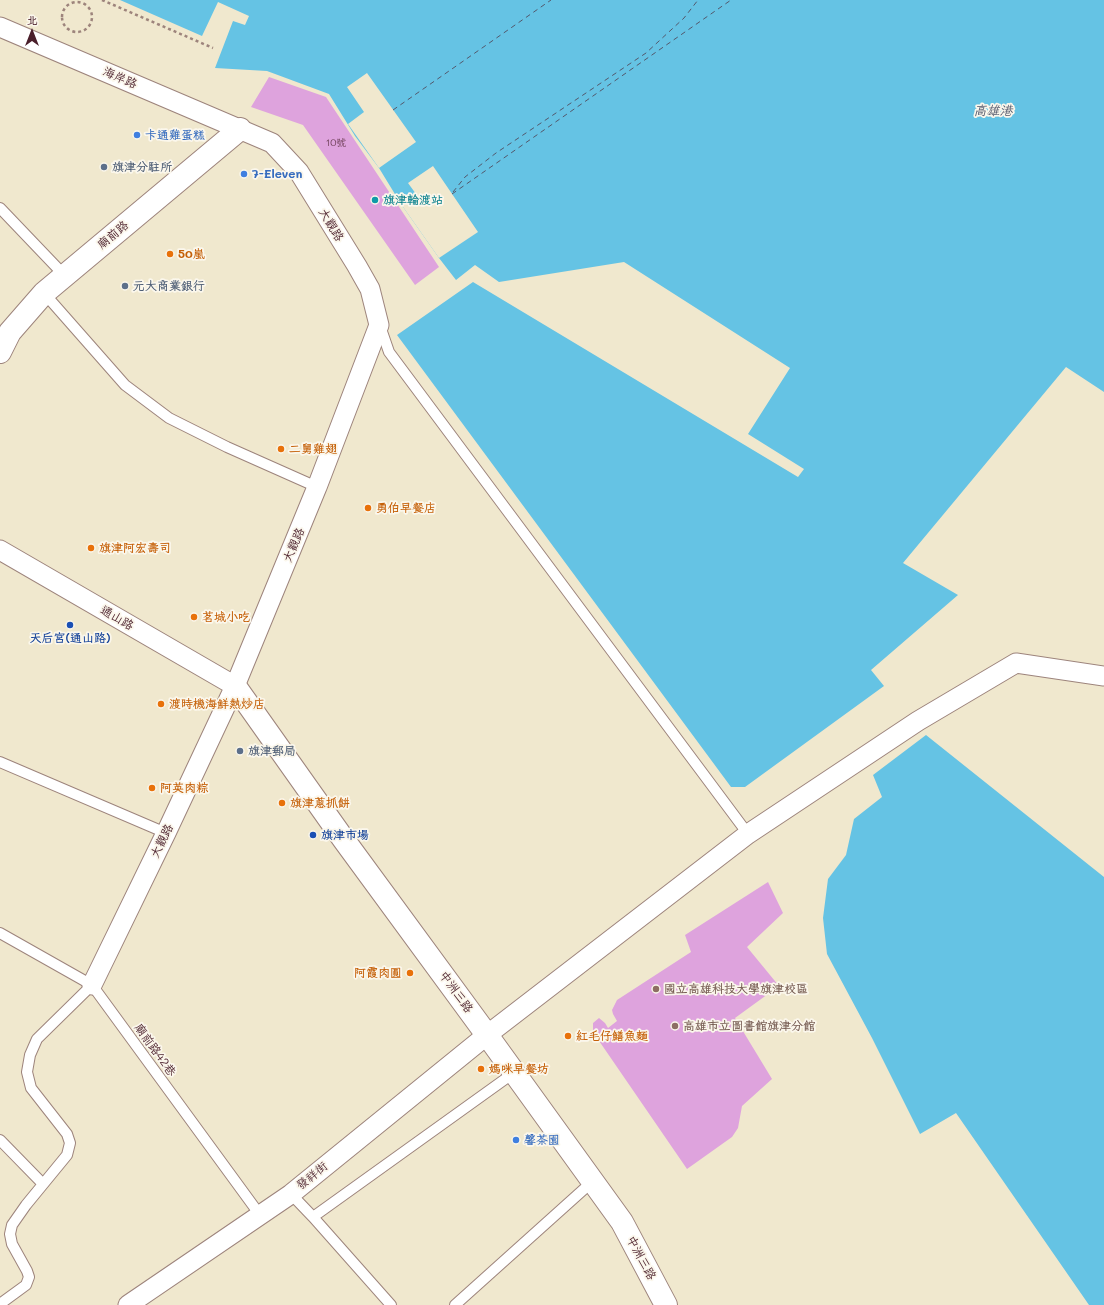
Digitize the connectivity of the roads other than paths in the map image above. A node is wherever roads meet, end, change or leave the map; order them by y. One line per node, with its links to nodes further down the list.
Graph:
1 (0, 27): 2 (street, 海岸路)
2 (240, 130): 4 (street, 廟前路); 6 (street, 大觀路)
3 (0, 208): 4 (lane)
4 (65, 276): 5 (street, 廟前路)
5 (44, 293): 7 (street, 廟前路); 8 (lane)
6 (379, 325): 8 (street, 大觀路); 14 (lane)
7 (0, 352)
8 (318, 487): 11 (street, 大觀路)
9 (0, 550): 11 (street, 通山路)
10 (1104, 676): 14 (street, 發祥街)
11 (235, 686): 13 (street, 大觀路); 17 (street, 中洲三路)
12 (0, 762): 13 (lane)
13 (166, 833): 16 (street, 大觀路)
14 (748, 834): 17 (street, 發祥街)
15 (0, 933): 16 (lane, 廟前路42巷)
16 (92, 985): 21 (lane); 23 (lane, 廟前路42巷)
17 (488, 1035): 18 (street, 中洲三路); 22 (street, 發祥街)
18 (515, 1072): 20 (street, 中洲三路); 24 (lane)
19 (0, 1140): 21 (lane)
20 (593, 1181): 28 (lane); 29 (street, 中洲三路)
21 (43, 1184): 25 (lane)
22 (291, 1194): 23 (street, 發祥街); 24 (lane)
23 (260, 1215): 26 (street, 發祥街)
24 (313, 1216): 27 (lane)
25 (0, 1304)
26 (130, 1304)
27 (392, 1305)
28 (455, 1305)
29 (666, 1305)

